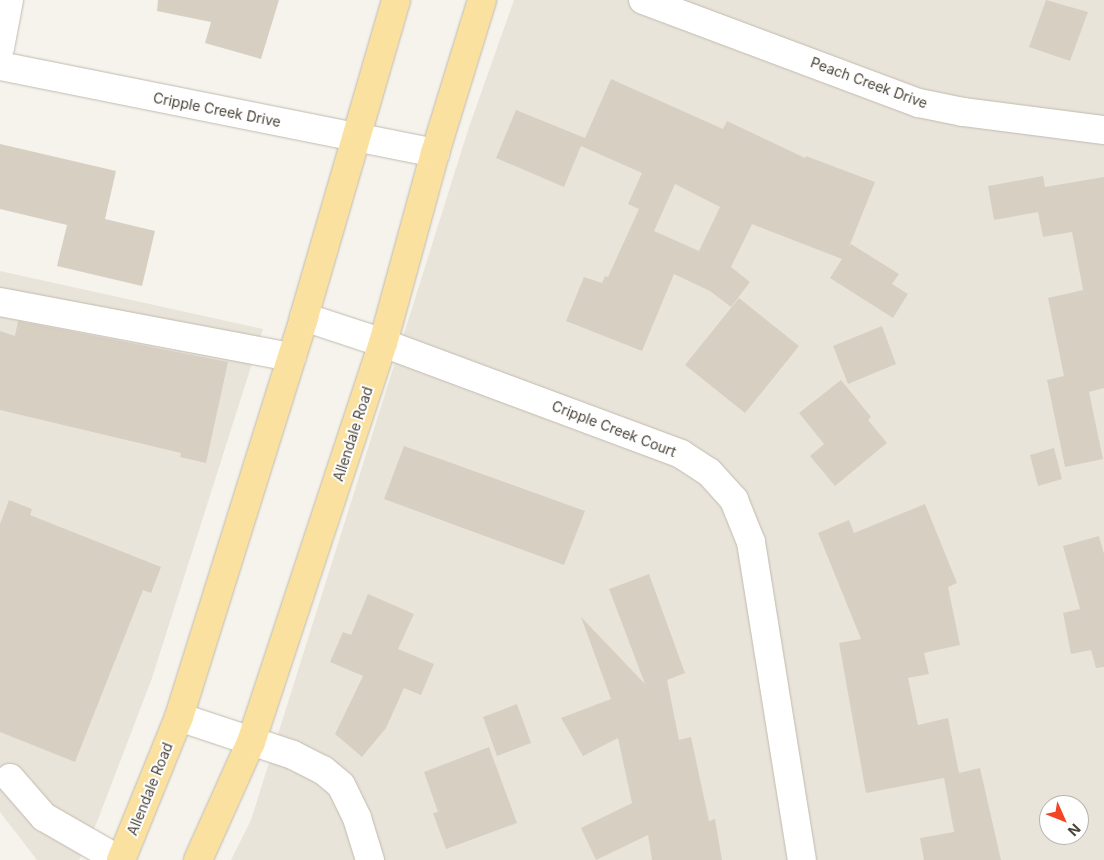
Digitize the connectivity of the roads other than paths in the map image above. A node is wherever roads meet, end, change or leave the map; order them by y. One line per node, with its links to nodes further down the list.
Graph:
1 (9, 0): 5 (street)
2 (396, 0): 8 (main road, Allendale Road)
3 (482, 0): 9 (main road, Allendale Road)
4 (643, 0): 7 (street, Peach Creek Drive)
5 (0, 48)
6 (0, 66): 8 (street, Cripple Creek Drive)
7 (1104, 130)
8 (355, 137): 9 (street, Cripple Creek Drive); 11 (main road, Allendale Road)
9 (435, 153): 12 (main road, Allendale Road)
10 (0, 302): 13 (street)
11 (304, 317): 12 (street, Cripple Creek Court); 13 (main road, Allendale Road)
12 (383, 343): 15 (main road, Allendale Road); 20 (street, Cripple Creek Court)
13 (292, 357): 14 (main road, Allendale Road)
14 (179, 717): 15 (street); 17 (main road, Allendale Road)
15 (251, 742): 18 (main road, Allendale Road); 19 (street)
16 (10, 778): 17 (street)
17 (120, 860)
18 (198, 860)
19 (370, 860)
20 (802, 860)

